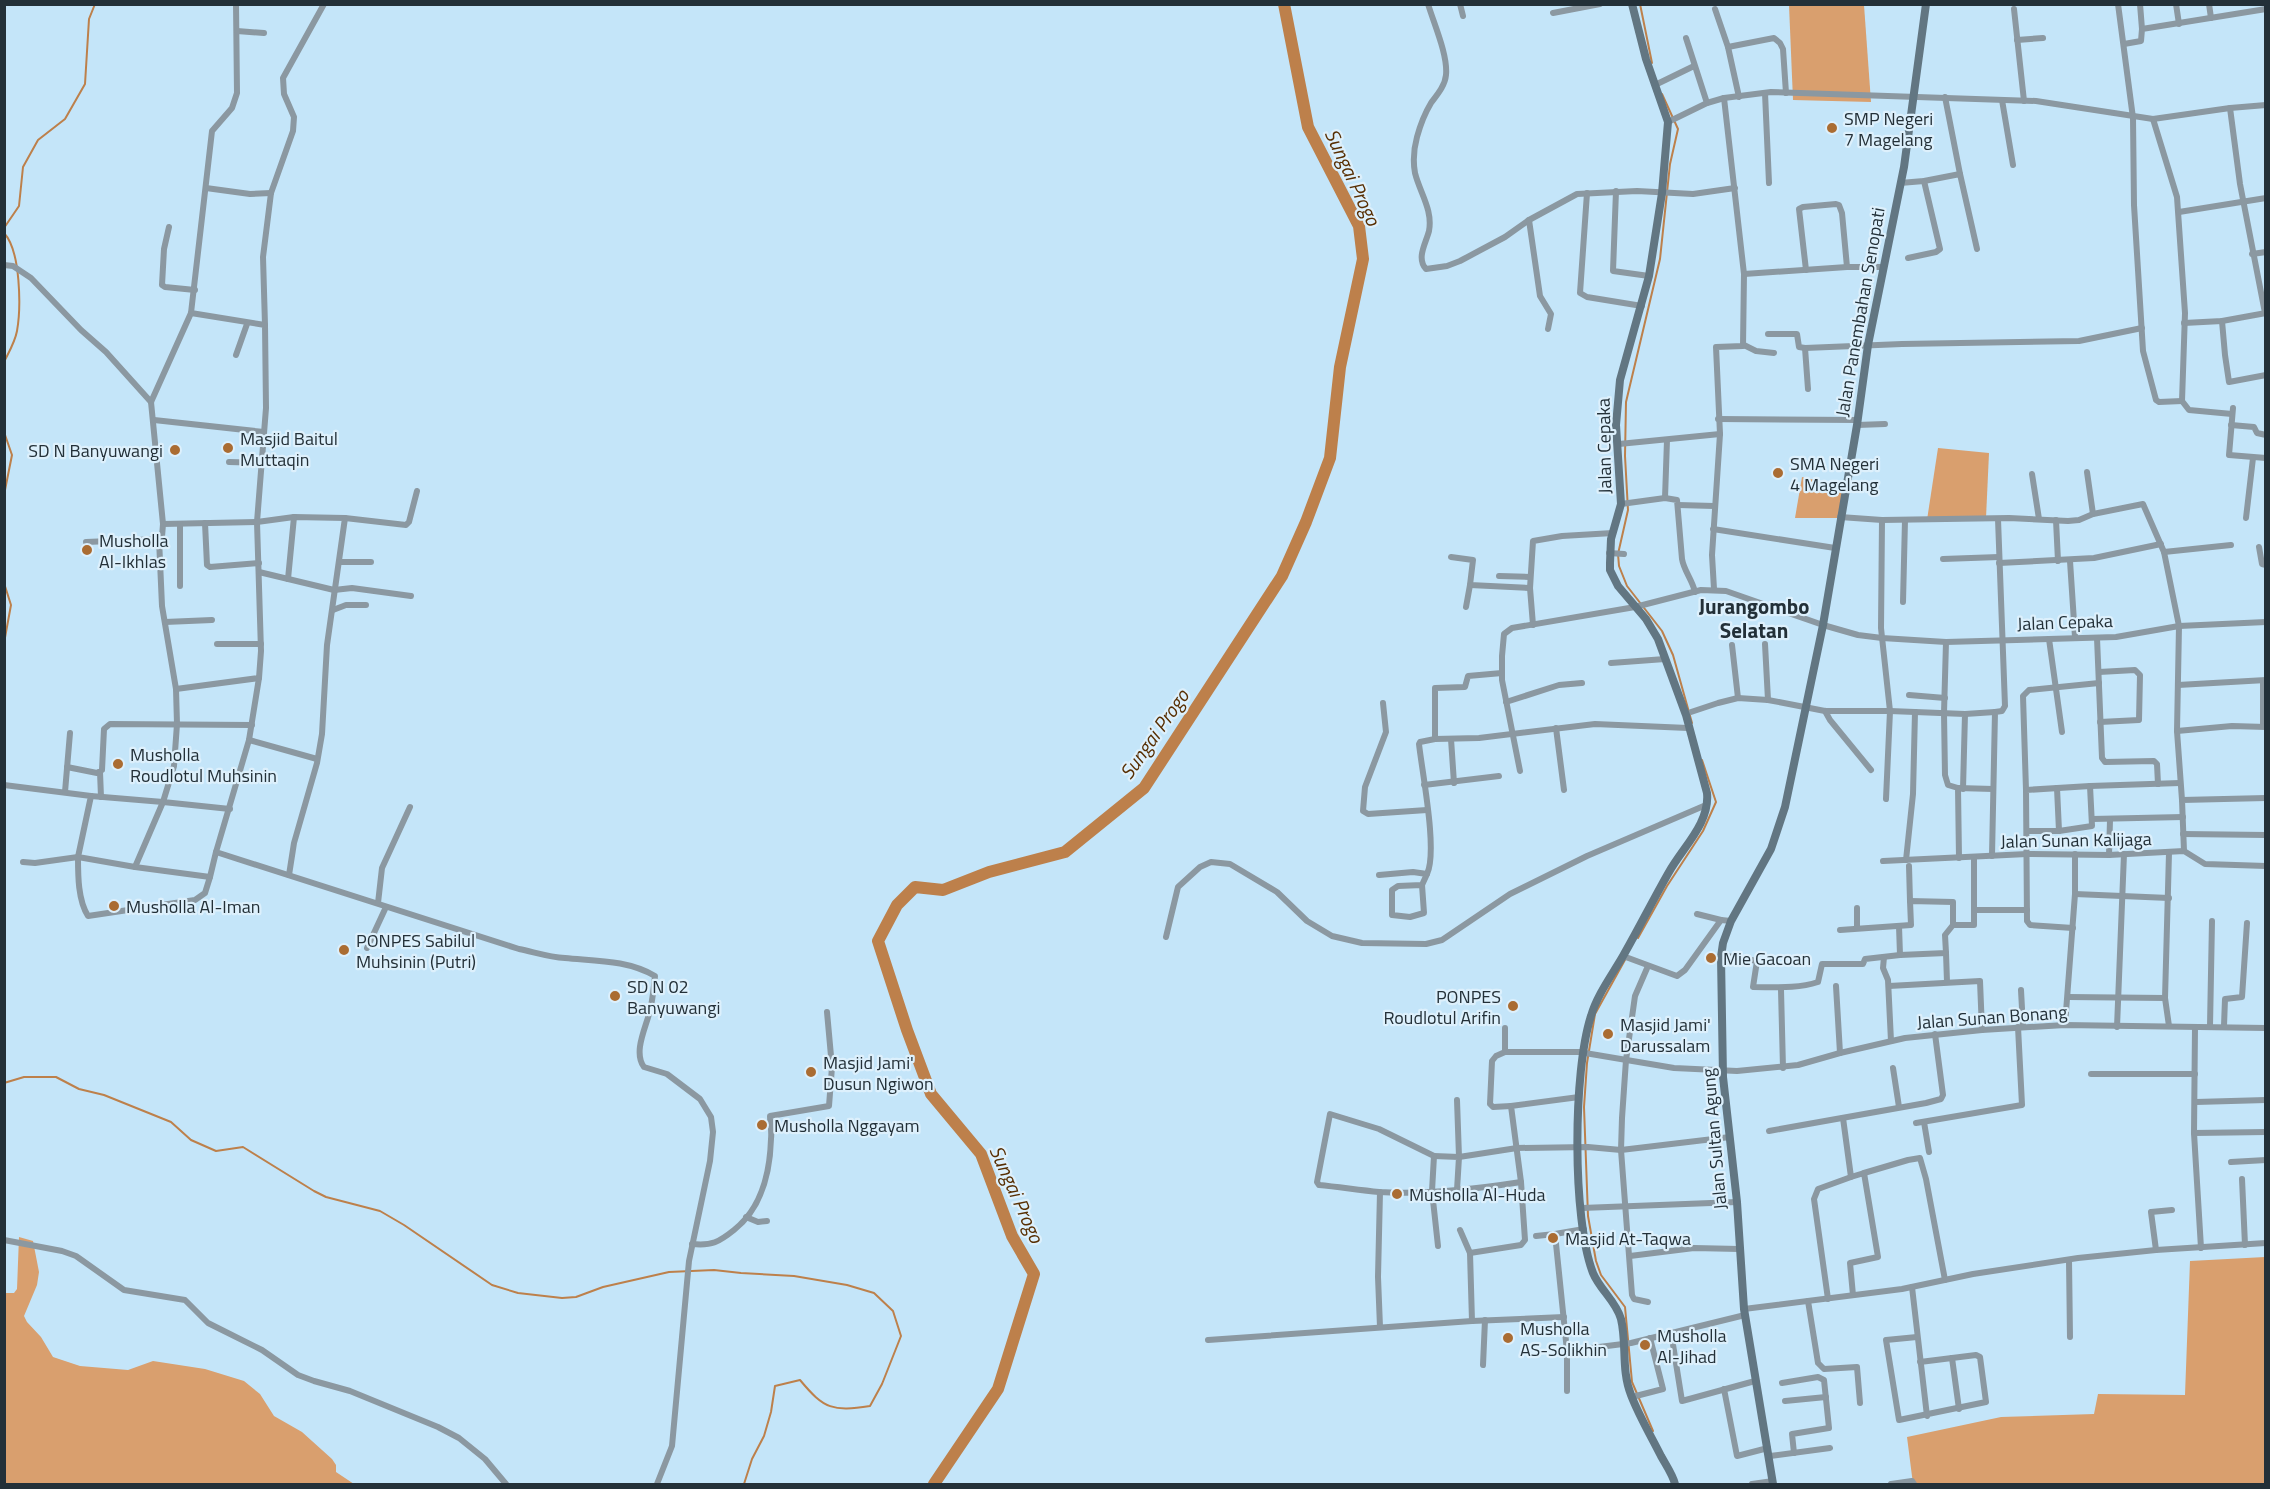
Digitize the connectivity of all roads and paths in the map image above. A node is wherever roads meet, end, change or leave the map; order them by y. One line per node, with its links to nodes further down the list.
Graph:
1 (236, 4): 20 (street)
2 (324, 4): 51 (street)
3 (1428, 4): 57 (street)
4 (1460, 4): 16 (street)
5 (1600, 4): 15 (street)
6 (1632, 4): 28 (main road, Jalan Cepaka)
7 (1926, 4): 32 (main road, Jalan Panembahan Senopati)
8 (2118, 4): 25 (street)
9 (2140, 4): 19 (street)
10 (2176, 4): 18 (street)
11 (2209, 4): 17 (street)
12 (1714, 9): 26 (street)
13 (2014, 9): 24 (street)
14 (2265, 9): 17 (street)
15 (1553, 13)
16 (1463, 16)
17 (2211, 18): 18 (street)
18 (2179, 24): 19 (street)
19 (2142, 29): 25 (street)
20 (237, 31): 21 (street); 48 (street)
21 (264, 33)
22 (1686, 38): 27 (street)
23 (2043, 38): 24 (street)
24 (2017, 40): 36 (street)
25 (2124, 44): 40 (street)
26 (1728, 47): 30 (street); 31 (street)
27 (1694, 66): 28 (street); 37 (street)
28 (1655, 85): 42 (main road, Jalan Cepaka)
29 (1765, 93): 30 (street); 31 (street); 46 (street)
30 (1786, 93): 32 (street)
31 (1739, 97): 34 (street)
32 (1913, 97): 33 (street); 47 (main road, Jalan Panembahan Senopati)
33 (1945, 97): 35 (street); 44 (street)
34 (1724, 98): 37 (street); 49 (street)
35 (2002, 100): 36 (street); 43 (street)
36 (2024, 100): 40 (street)
37 (1707, 103): 42 (street)
38 (2265, 105): 39 (street)
39 (2230, 108): 41 (street); 55 (street)
40 (2133, 117): 41 (street); 77 (street)
41 (2153, 120): 56 (street)
42 (1668, 122): 53 (main road, Jalan Cepaka)
43 (2013, 165)
44 (1960, 174): 45 (street); 59 (street)
45 (1924, 181): 47 (street); 62 (street)
46 (1769, 183)
47 (1900, 183): 65 (main road, Jalan Panembahan Senopati)
48 (206, 188): 51 (street); 69 (street)
49 (1735, 188): 53 (street); 67 (street)
50 (1616, 191): 52 (street); 53 (street); 68 (street)
51 (271, 193): 76 (street)
52 (1587, 193): 57 (street); 70 (street)
53 (1662, 193): 68 (main road, Jalan Cepaka)
54 (2265, 198): 55 (street)
55 (2244, 202): 56 (street); 61 (street)
56 (2179, 212): 74 (street)
57 (1529, 220): 78 (street)
58 (169, 227): 69 (street)
59 (1977, 249)
60 (2265, 252): 61 (street)
61 (2252, 254): 72 (street)
62 (1908, 258)
63 (4, 265): 88 (street)
64 (1847, 267): 65 (street); 66 (street); 66 (street)
65 (1883, 267): 81 (main road, Jalan Panembahan Senopati)
66 (1806, 270): 67 (street)
67 (1744, 274): 80 (street)
68 (1649, 276): 70 (main road, Jalan Cepaka)
69 (195, 290): 71 (street)
70 (1642, 306): 98 (main road, Jalan Cepaka)
71 (191, 313): 75 (street); 88 (street)
72 (2265, 313): 73 (street)
73 (2222, 321): 74 (street); 85 (street)
74 (2184, 323): 87 (street)
75 (247, 324): 76 (street); 84 (street)
76 (265, 325): 94 (street)
77 (2142, 328): 81 (street); 87 (street)
78 (1548, 329)
79 (1768, 334): 82 (street)
80 (1744, 345): 83 (street); 89 (street)
81 (1868, 345): 82 (street); 91 (main road, Jalan Panembahan Senopati)
82 (1805, 348): 86 (street)
83 (1774, 353)
84 (237, 356)
85 (2265, 375)
86 (1808, 389)
87 (2182, 401): 93 (street)
88 (151, 402): 90 (street)
89 (1719, 419): 91 (street); 95 (street)
90 (154, 420): 94 (street); 122 (street)
91 (1857, 422): 92 (street); 112 (main road, Jalan Panembahan Senopati)
92 (1885, 424)
93 (2231, 425): 96 (street); 99 (street)
94 (264, 432): 102 (street)
95 (1720, 434): 97 (street); 109 (street)
96 (2265, 435)
97 (1667, 440): 98 (street); 106 (street)
98 (1619, 444): 107 (main road, Jalan Cepaka)
99 (2253, 458): 100 (street); 114 (street)
100 (2265, 458)
101 (229, 462): 102 (street)
102 (262, 463): 120 (street)
103 (2087, 472): 110 (street)
104 (2032, 474): 116 (street)
105 (417, 491): 113 (street)
106 (1665, 498): 107 (street); 108 (street)
107 (1622, 504): 125 (main road, Jalan Cepaka)
108 (1678, 505): 109 (street); 151 (street)
109 (1714, 506): 124 (street)
110 (2093, 514): 119 (street); 128 (street)
111 (294, 517): 113 (street); 120 (street); 145 (street)
112 (1840, 517): 117 (street); 131 (main road, Jalan Panembahan Senopati)
113 (345, 518): 138 (street)
114 (2246, 518)
115 (1998, 519): 116 (street); 118 (street); 135 (street)
116 (2039, 519): 119 (street)
117 (1882, 520): 118 (street); 165 (street)
118 (1905, 520): 153 (street)
119 (2056, 520): 136 (street)
120 (257, 522): 121 (street); 140 (street)
121 (205, 523): 123 (street); 140 (street)
122 (163, 524): 123 (street); 126 (street)
123 (180, 524): 147 (street)
124 (1713, 529): 131 (street); 149 (street)
125 (1613, 533): 144 (street); 156 (main road, Jalan Cepaka)
126 (159, 539): 127 (street); 159 (street)
127 (86, 542)
128 (2161, 544): 132 (street); 137 (street)
129 (2231, 545): 132 (street)
130 (2259, 547): 141 (street)
131 (1835, 548): 162 (main road, Jalan Panembahan Senopati)
132 (2164, 552): 163 (street)
133 (1451, 556): 146 (street)
134 (1943, 559): 135 (street)
135 (1999, 560): 136 (street); 168 (street)
136 (2058, 561): 137 (street)
137 (2070, 561): 164 (street)
138 (340, 562): 139 (street); 150 (street)
139 (371, 562)
140 (259, 563): 142 (street)
141 (2265, 565)
142 (260, 572): 145 (street); 171 (street)
143 (1499, 576): 144 (street)
144 (1530, 577): 148 (street)
145 (288, 579): 150 (street)
146 (1470, 585): 148 (street); 155 (street)
147 (180, 586)
148 (1530, 588): 161 (street)
149 (1714, 589): 151 (street, Jalan Cepaka); 162 (street, Jalan Cepaka)
150 (334, 590): 152 (street); 157 (street)
151 (1695, 592): 156 (street, Jalan Cepaka)
152 (411, 596)
153 (1903, 602)
154 (366, 606): 157 (street)
155 (1466, 607)
156 (1635, 607): 161 (street); 174 (main road)
157 (333, 610): 212 (street)
158 (212, 620): 159 (street)
159 (165, 622): 184 (street)
160 (2265, 622): 163 (street, Jalan Cepaka)
161 (1533, 625): 177 (street)
162 (1822, 625): 165 (street, Jalan Cepaka); 191 (main road, Jalan Sultan Agung)
163 (2179, 626): 166 (street, Jalan Cepaka); 182 (street)
164 (2075, 637): 166 (street, Jalan Cepaka); 167 (street, Jalan Cepaka)
165 (1882, 638): 169 (street, Jalan Cepaka); 193 (street)
166 (2097, 638): 176 (street)
167 (2049, 639): 168 (street, Jalan Cepaka); 183 (street)
168 (2002, 641): 169 (street, Jalan Cepaka); 196 (street)
169 (1946, 642): 187 (street)
170 (217, 644): 171 (street)
171 (261, 644): 178 (street)
172 (1765, 644): 188 (street)
173 (1732, 645): 186 (street)
174 (1665, 659): 175 (street); 204 (main road)
175 (1611, 663)
176 (2099, 672): 181 (street); 199 (street)
177 (1502, 673): 190 (street); 209 (street)
178 (259, 678): 184 (street); 201 (street)
179 (2264, 680): 182 (street); 202 (street)
180 (1582, 683): 190 (street)
181 (2099, 683): 183 (street); 199 (street)
182 (2178, 685): 205 (street)
183 (2056, 687): 206 (street); 228 (street)
184 (176, 689): 200 (street)
185 (1909, 695): 187 (street)
186 (1738, 698): 188 (street); 194 (street)
187 (1945, 698): 197 (street)
188 (1768, 700): 191 (street)
189 (1383, 702): 239 (street)
190 (1506, 702): 208 (street)
191 (1806, 707): 192 (street); 279 (main road, Jalan Sultan Agung)
192 (1825, 711): 193 (street); 214 (street)
193 (1890, 711): 195 (street); 233 (street)
194 (1691, 712)
195 (1915, 712): 197 (street); 260 (street)
196 (1995, 712): 198 (street); 226 (street)
197 (1944, 713): 198 (street); 224 (street)
198 (1965, 714): 224 (street)
199 (2100, 722): 220 (street)
200 (177, 724): 201 (street); 216 (street); 235 (street)
201 (252, 725): 211 (street)
202 (2264, 727): 205 (street)
203 (1556, 728): 204 (street); 208 (street); 227 (street)
204 (1688, 728): 236 (main road)
205 (2177, 731): 219 (street)
206 (2062, 732)
207 (70, 733): 213 (street)
208 (1514, 734): 210 (street); 215 (street)
209 (1435, 739): 210 (street); 222 (street)
210 (1451, 739): 218 (street)
211 (249, 740): 212 (street); 238 (street)
212 (317, 759): 265 (street)
213 (66, 767): 216 (street); 229 (street)
214 (1871, 770)
215 (1520, 771)
216 (100, 772): 231 (street)
217 (1499, 776): 218 (street)
218 (1454, 783): 222 (street)
219 (2180, 783): 220 (street); 234 (street)
220 (2158, 784): 223 (street)
221 (4, 785): 229 (street)
222 (1424, 785): 239 (street)
223 (2090, 786): 225 (street); 241 (street)
224 (1960, 788): 226 (street); 256 (street)
225 (2057, 788): 228 (street); 244 (street)
226 (1993, 789): 254 (street)
227 (1563, 790)
228 (2026, 790): 243 (street)
229 (65, 792): 230 (street)
230 (91, 796): 231 (street); 255 (street)
231 (101, 797): 235 (street)
232 (2265, 798): 234 (street)
233 (1886, 799)
234 (2182, 800): 240 (street)
235 (164, 802): 238 (street); 262 (street)
236 (1706, 806): 287 (street); 292 (main road)
237 (410, 807): 272 (street)
238 (230, 809): 248 (street)
239 (1427, 810): 263 (street)
240 (2183, 817): 242 (street); 245 (street)
241 (2092, 819): 242 (street); 244 (street)
242 (2110, 820): 253 (street)
243 (2027, 831): 244 (street); 250 (street)
244 (2059, 831)
245 (2183, 834): 246 (street); 247 (street)
246 (2265, 834)
247 (2184, 851): 249 (street, Jalan Sunan Kalijaga); 261 (street)
248 (216, 852): 265 (street); 266 (street)
249 (2169, 853): 252 (street, Jalan Sunan Kalijaga); 270 (street)
250 (2027, 854): 251 (street, Jalan Sunan Kalijaga); 254 (street, Jalan Sunan Kalijaga); 276 (street)
251 (2074, 854): 253 (street, Jalan Sunan Kalijaga); 268 (street)
252 (2124, 854): 253 (street, Jalan Sunan Kalijaga); 269 (street)
253 (2109, 855)
254 (1992, 856): 257 (street, Jalan Sunan Kalijaga)
255 (78, 857): 259 (street); 262 (street); 266 (street)
256 (1959, 858): 257 (street, Jalan Sunan Kalijaga); 260 (street, Jalan Sunan Kalijaga)
257 (1974, 858): 275 (street)
258 (1883, 861): 260 (street, Jalan Sunan Kalijaga)
259 (22, 862)
260 (1907, 863): 271 (street)
261 (2265, 866)
262 (135, 867): 266 (street)
263 (1427, 874): 264 (street); 267 (street)
264 (1379, 875)
265 (289, 876): 272 (street)
266 (210, 877)
267 (1422, 885): 267 (street)
268 (2075, 894): 269 (street); 285 (street)
269 (2123, 896): 270 (street); 301 (street)
270 (2169, 898): 302 (street)
271 (1910, 901): 282 (street); 283 (street)
272 (378, 903): 273 (street)
273 (386, 907): 288 (street); 365 (street)
274 (1857, 908): 284 (street)
275 (1975, 909): 276 (street); 282 (street)
276 (2026, 910): 285 (street)
277 (1697, 914): 278 (street)
278 (1721, 920): 279 (street); 294 (street)
279 (1731, 921): 290 (main road, Jalan Sultan Agung)
280 (2212, 921): 306 (street)
281 (2247, 923): 307 (street)
282 (1953, 925): 289 (street)
283 (1899, 926): 284 (street); 291 (street)
284 (1857, 927): 286 (street)
285 (2073, 928): 300 (street)
286 (1840, 930)
287 (1167, 937)
288 (367, 948)
289 (1946, 953): 291 (street); 295 (street)
290 (1722, 955): 293 (street); 322 (main road, Jalan Sultan Agung)
291 (1900, 955): 293 (street)
292 (1623, 956): 294 (street); 317 (main road)
293 (1884, 957): 297 (street)
294 (1648, 966): 319 (street)
295 (1947, 982): 297 (street); 313 (street)
296 (1836, 986): 318 (street)
297 (1888, 986): 315 (street)
298 (1781, 990): 320 (street)
299 (2021, 990): 308 (street)
300 (2068, 997): 301 (street); 304 (street)
301 (2117, 997): 302 (street); 309 (street)
302 (2165, 998): 305 (street)
303 (826, 1012): 357 (street)
304 (2065, 1025): 308 (street, Jalan Sunan Bonang); 309 (street, Jalan Sunan Bonang)
305 (2169, 1026): 309 (street, Jalan Sunan Bonang); 310 (street, Jalan Sunan Bonang)
306 (2210, 1026): 307 (street, Jalan Sunan Bonang); 310 (street, Jalan Sunan Bonang)
307 (2224, 1026): 312 (street, Jalan Sunan Bonang)
308 (2020, 1027): 313 (street, Jalan Sunan Bonang); 332 (street)
309 (2117, 1027)
310 (2195, 1027): 324 (street)
311 (1505, 1028): 316 (street)
312 (2265, 1028)
313 (1982, 1030): 314 (street, Jalan Sunan Bonang)
314 (1935, 1034): 315 (street, Jalan Sunan Bonang); 330 (street)
315 (1891, 1041): 318 (street, Jalan Sunan Bonang)
316 (1505, 1052): 317 (street, Jalan Sunan Bonang); 329 (street)
317 (1586, 1053): 319 (street, Jalan Sunan Bonang); 325 (main road)
318 (1840, 1053): 320 (street, Jalan Sunan Bonang)
319 (1626, 1060): 322 (street, Jalan Sunan Bonang); 340 (street)
320 (1783, 1068): 322 (street, Jalan Sunan Bonang)
321 (1893, 1068): 330 (street)
322 (1723, 1072): 337 (main road, Jalan Sultan Agung)
323 (2091, 1074): 324 (street)
324 (2195, 1074): 328 (street)
325 (1580, 1097): 329 (street); 338 (main road)
326 (1457, 1100): 343 (street)
327 (2265, 1100): 328 (street)
328 (2196, 1102): 336 (street)
329 (1510, 1106): 339 (street)
330 (1899, 1107): 331 (street)
331 (1843, 1118): 334 (street); 347 (street)
332 (1924, 1122): 333 (street); 341 (street)
333 (1916, 1123)
334 (1769, 1131)
335 (2265, 1132): 336 (street)
336 (2194, 1133): 368 (street)
337 (1730, 1137): 340 (street); 353 (main road, Jalan Sultan Agung)
338 (1583, 1147): 339 (street); 340 (street); 355 (main road)
339 (1517, 1148): 343 (street); 349 (street)
340 (1621, 1150): 354 (street)
341 (1929, 1152)
342 (1434, 1156): 343 (street); 351 (street); 352 (street)
343 (1459, 1157): 350 (street)
344 (2265, 1160): 345 (street)
345 (2231, 1161)
346 (1864, 1173): 347 (street); 374 (street); 376 (street)
347 (1851, 1177): 377 (street)
348 (2242, 1179): 366 (street)
349 (1521, 1182): 350 (street); 371 (street)
350 (1457, 1190): 351 (street)
351 (1432, 1191): 352 (street); 367 (street)
352 (1380, 1192): 384 (street)
353 (1737, 1202): 354 (street); 369 (main road, Jalan Sultan Agung)
354 (1625, 1205): 355 (street); 372 (street)
355 (1586, 1207): 359 (main road)
356 (2172, 1210): 370 (street)
357 (746, 1217): 358 (street); 365 (street)
358 (767, 1221)
359 (1584, 1229): 361 (street); 390 (main road)
360 (1460, 1230): 371 (street)
361 (1555, 1234): 362 (street); 381 (street)
362 (1536, 1236)
363 (4, 1240): 409 (street)
364 (2265, 1243): 366 (street)
365 (692, 1244): 410 (street)
366 (2245, 1245): 368 (street)
367 (1438, 1246)
368 (2201, 1248): 370 (street)
369 (1739, 1249): 372 (street); 380 (main road, Jalan Sultan Agung)
370 (2156, 1250): 373 (street)
371 (1470, 1253): 383 (street)
372 (1630, 1256): 379 (street)
373 (2069, 1260): 374 (street); 387 (street)
374 (1945, 1280): 375 (street)
375 (1912, 1287): 376 (street); 386 (street)
376 (1853, 1295): 377 (street)
377 (1828, 1299): 378 (street)
378 (1808, 1301): 380 (street); 402 (street)
379 (1648, 1302)
380 (1744, 1312): 385 (street); 395 (main road, Jalan Sultan Agung)
381 (1564, 1317): 382 (street); 391 (street)
382 (1485, 1320): 383 (street); 394 (street)
383 (1472, 1321): 384 (street)
384 (1380, 1327): 389 (street)
385 (1671, 1332): 388 (street); 397 (street)
386 (1917, 1337): 393 (street); 404 (street)
387 (2070, 1337)
388 (1650, 1338): 390 (street); 399 (street)
389 (1208, 1340)
390 (1627, 1344): 391 (street); 399 (main road)
391 (1567, 1351): 398 (street)
392 (1953, 1358): 393 (street); 403 (street); 403 (street)
393 (1920, 1362): 404 (street)
394 (1483, 1365)
395 (1755, 1381): 397 (street); 406 (main road, Jalan Sultan Agung)
396 (1782, 1383): 400 (street)
397 (1724, 1389): 406 (street)
398 (1567, 1391)
399 (1632, 1397): 411 (main road)
400 (1826, 1397): 401 (street); 407 (street)
401 (1785, 1401)
402 (1860, 1403)
403 (1959, 1409): 404 (street)
404 (1926, 1416)
405 (1830, 1448): 407 (street)
406 (1769, 1452): 407 (street); 408 (main road, Jalan Sultan Agung)
407 (1794, 1453)
408 (1773, 1483): 412 (street)
409 (506, 1485)
410 (657, 1485)
411 (1676, 1485)
412 (1752, 1485)
413 (1891, 1485): 414 (street)
414 (1914, 1485)

